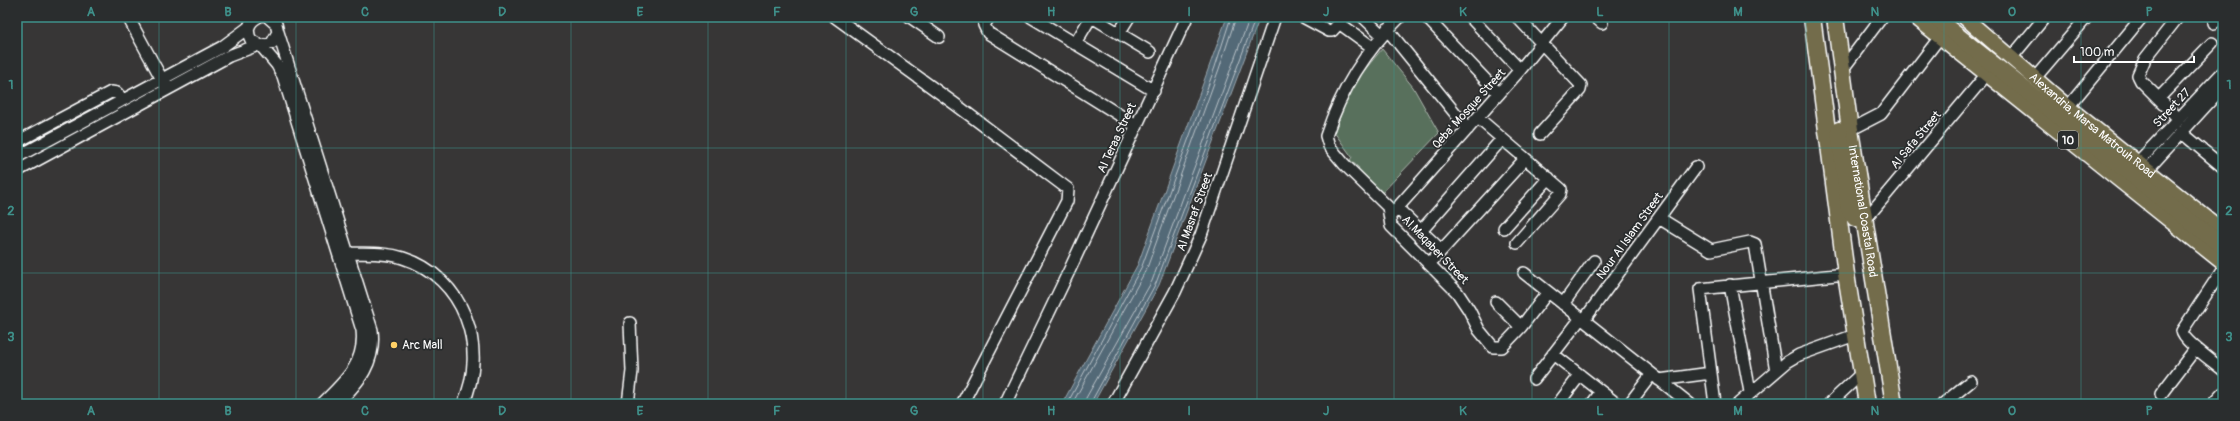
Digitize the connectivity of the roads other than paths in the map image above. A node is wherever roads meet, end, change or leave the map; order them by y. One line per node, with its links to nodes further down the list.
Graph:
1 (128, 17): 48 (street)
2 (257, 17): 30 (street)
3 (268, 17): 31 (street)
4 (835, 17): 116 (street)
5 (910, 17): 34 (street)
6 (989, 17): 58 (street)
7 (1031, 17): 38 (street)
8 (1091, 17): 33 (street); 38 (street)
9 (1129, 17): 33 (street)
10 (1187, 17): 51 (street, Al Teraa Street)
11 (1275, 17): 118 (street, Al Masraf Street)
12 (1303, 17): 28 (street)
13 (1363, 17): 32 (street)
14 (1400, 17): 32 (street, Al Maqaber Street)
15 (1426, 17): 52 (street)
16 (1470, 17): 43 (street)
17 (1517, 17): 36 (street)
18 (1563, 17): 36 (street, Qeba' Mosque Street)
19 (1812, 17): 87 (highway, International Coastal Road)
20 (1882, 17): 44 (street)
21 (1915, 17): 35 (main road, 10)
22 (1934, 17): 79 (highway)
23 (1964, 17): 42 (main road, Alexandria, Marsa Matrouh Road / 10)
24 (2045, 17): 42 (street)
25 (2086, 17): 47 (street)
26 (2142, 17): 55 (street)
27 (2178, 17): 53 (street)
28 (1342, 20): 40 (street)
29 (1830, 21): 44 (highway, International Coastal Road); 74 (highway)
30 (248, 27): 39 (street); 48 (street)
31 (278, 32): 39 (street); 81 (street)
32 (1384, 32): 40 (street, Al Maqaber Street); 59 (street)
33 (1119, 33): 41 (street)
34 (939, 37)
35 (1940, 37): 46 (main road, 10); 60 (street)
36 (1542, 43): 43 (street, Qeba' Mosque Street); 62 (street)
37 (2212, 43): 53 (street)
38 (1075, 44): 51 (street)
39 (260, 46): 50 (street); 112 (street)
40 (1372, 47): 72 (street, Al Maqaber Street)
41 (1150, 52)
42 (2011, 58): 47 (main road, Alexandria, Marsa Matrouh Road / 10)
43 (1520, 70): 52 (street, Qeba' Mosque Street)
44 (1842, 70): 60 (highway, International Coastal Road)
45 (2223, 72): 57 (street, Street 27)
46 (1987, 74): 74 (street, Al Safa Street); 83 (main road, 10)
47 (2035, 78): 55 (main road, Alexandria, Marsa Matrouh Road / 10)
48 (162, 79): 50 (street); 54 (street)
49 (2223, 87): 61 (street, Street 27)
50 (167, 89): 70 (street)
51 (1154, 91): 58 (street, Al Teraa Street)
52 (1499, 94): 56 (street, Qeba' Mosque Street)
53 (2159, 98): 57 (street)
54 (122, 100): 64 (street); 65 (street)
55 (2068, 107): 67 (main road, Alexandria, Marsa Matrouh Road / 10)
56 (1478, 118): 59 (street, Qeba' Mosque Street); 63 (street)
57 (2179, 119): 67 (street, Street 27)
58 (1137, 126): 117 (street, Al Teraa Street)
59 (1468, 129): 72 (street, Qeba' Mosque Street)
60 (1850, 130): 74 (highway, International Coastal Road)
61 (2181, 132): 67 (street, Street 27); 69 (street)
62 (1540, 134)
63 (1502, 139): 66 (street); 76 (street)
64 (17, 142)
65 (17, 157)
66 (1525, 159): 71 (street); 80 (street)
67 (2143, 166): 77 (main road, Alexandria, Marsa Matrouh Road / 10)
68 (1696, 167): 73 (street, Nour Al Islam Street)
69 (2223, 167)
70 (17, 171)
71 (1549, 178): 75 (street); 78 (street)
72 (1394, 212): 76 (street); 84 (street, Al Maqaber Street)
73 (1658, 218): 88 (street); 93 (street, Nour Al Islam Street)
74 (1864, 222): 127 (highway, International Coastal Road)
75 (1504, 228)
76 (1421, 231): 80 (street)
77 (2223, 231)
78 (1517, 243)
79 (2223, 246)
80 (1441, 250): 84 (street)
81 (348, 254): 113 (street); 114 (street)
82 (1594, 261): 92 (street)
83 (2223, 263)
84 (1429, 264): 95 (street, Al Maqaber Street)
85 (2223, 269): 97 (street)
86 (1524, 273): 90 (street)
87 (1846, 274): 88 (street); 96 (highway, International Coastal Road)
88 (1761, 282): 89 (street); 100 (street)
89 (1730, 285): 101 (street); 108 (street)
90 (1548, 292): 92 (street); 95 (street)
91 (1496, 302): 95 (street)
92 (1563, 304): 93 (street)
93 (1583, 319): 98 (street, Nour Al Islam Street); 104 (street)
94 (630, 323): 115 (street)
95 (1521, 327)
96 (1855, 335): 100 (street); 102 (highway, International Coastal Road)
97 (2196, 348): 99 (street); 110 (street)
98 (1553, 354): 103 (street); 105 (street, Nour Al Islam Street)
99 (2223, 370)
100 (1776, 371): 108 (street)
101 (1711, 373): 104 (street); 123 (street)
102 (1862, 373): 125 (street); 126 (highway, International Coastal Road)
103 (1580, 375): 107 (street); 119 (street)
104 (1656, 377): 111 (street); 122 (street)
105 (1534, 379)
106 (1971, 381): 128 (street)
107 (1601, 392): 120 (street); 121 (street)
108 (1750, 392): 124 (street)
109 (2223, 392): 129 (street)
110 (2161, 394)
111 (1686, 403)
112 (322, 404)
113 (337, 404)
114 (463, 404)
115 (628, 404)
116 (962, 404)
117 (1005, 404)
118 (1113, 404)
119 (1558, 404)
120 (1592, 404)
121 (1617, 404)
122 (1629, 404)
123 (1715, 404)
124 (1738, 404)
125 (1829, 404)
126 (1867, 404)
127 (1894, 404)
128 (1943, 404)
129 (2213, 404)

